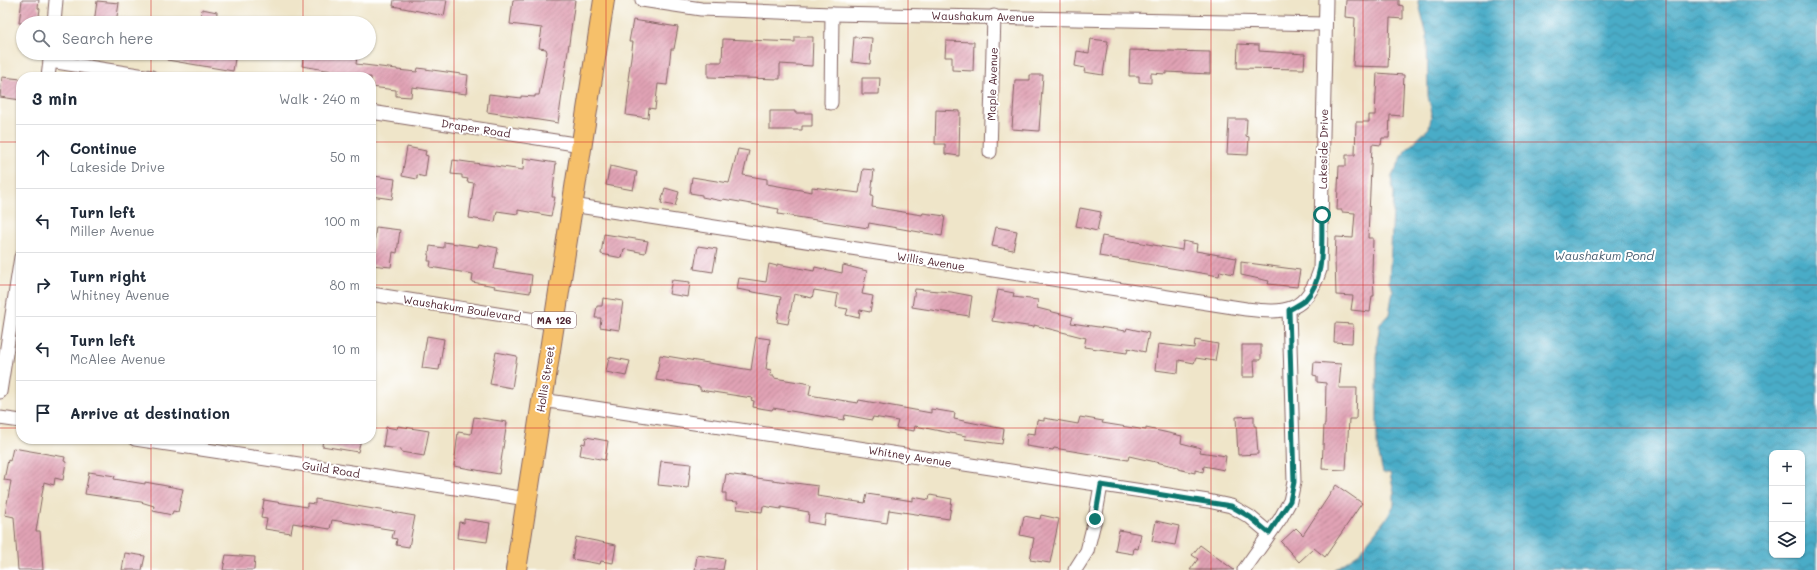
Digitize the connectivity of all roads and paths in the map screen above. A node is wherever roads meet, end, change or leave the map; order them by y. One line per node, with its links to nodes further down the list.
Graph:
1 (56, 0): 6 (street)
2 (604, 0): 15 (main road, Hollis Street / MA 126)
3 (642, 0): 5 (street, Waushakum Avenue)
4 (1326, 0): 8 (street, Lakeside Drive)
5 (832, 14): 7 (street, Waushakum Avenue); 13 (street)
6 (55, 16)
7 (994, 16): 8 (street, Waushakum Avenue); 16 (street, Maple Avenue)
8 (1325, 24): 20 (street, Lakeside Drive)
9 (50, 60): 11 (street)
10 (65, 60): 12 (street)
11 (48, 72)
12 (126, 72)
13 (831, 103)
14 (376, 113): 15 (street, Draper Road)
15 (581, 145): 17 (main road, Hollis Street / MA 126)
16 (990, 152)
17 (572, 205): 20 (street, Willis Avenue); 21 (main road, Hollis Street / MA 126)
18 (16, 289): 22 (street)
19 (376, 295): 21 (street, Waushakum Boulevard)
20 (1289, 310): 29 (street)
21 (554, 323): 23 (main road, Hollis Street / MA 126)
22 (0, 392)
23 (542, 400): 27 (street, Whitney Avenue); 28 (main road, Hollis Street / MA 126)
24 (0, 418): 25 (street)
25 (16, 421)
26 (168, 444): 28 (street, Guild Road)
27 (1101, 485): 29 (street, Whitney Avenue); 31 (street)
28 (527, 499): 30 (main road, Hollis Street / MA 126)
29 (1269, 533): 32 (street)
30 (516, 570)
31 (1075, 570)
32 (1244, 570)

